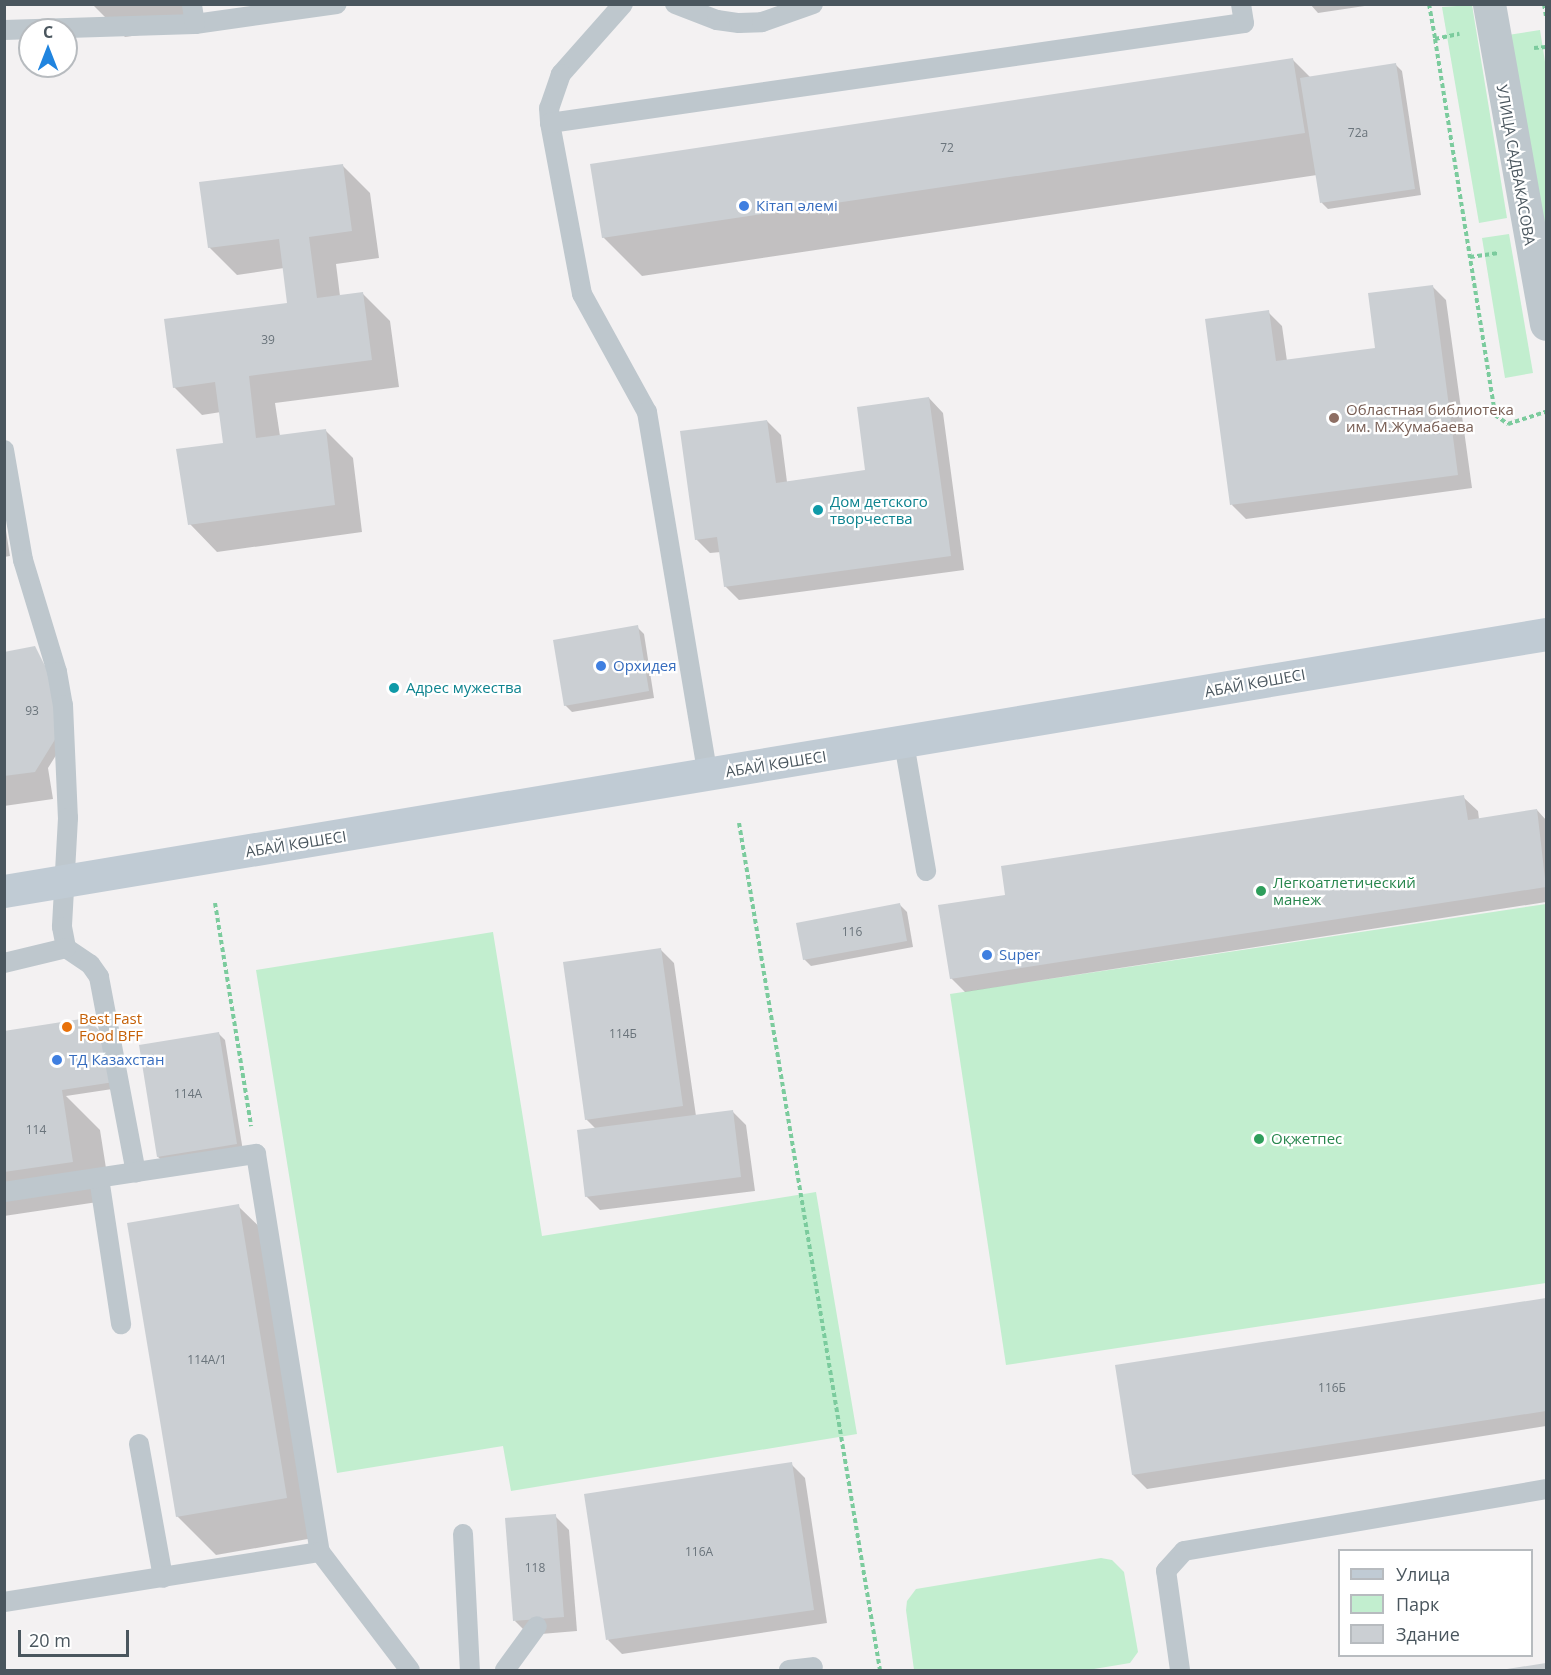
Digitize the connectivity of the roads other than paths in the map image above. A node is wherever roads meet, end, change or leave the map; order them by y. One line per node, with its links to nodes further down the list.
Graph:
1 (337, 4): 6 (lane)
2 (623, 4): 9 (lane)
3 (675, 4): 4 (lane)
4 (813, 4)
5 (1242, 4): 9 (lane)
6 (194, 14): 8 (lane)
7 (1491, 16): 10 (street, УЛИЦА САДВАКАСОВА)
8 (5, 26)
9 (550, 123): 14 (lane)
10 (1546, 324)
11 (4, 450): 16 (lane)
12 (1546, 634): 13 (main road, АБАЙ КӨШЕСІ)
13 (904, 742): 14 (main road, АБАЙ КӨШЕСІ); 15 (lane)
14 (708, 775): 16 (main road, АБАЙ КӨШЕСІ)
15 (926, 871)
16 (63, 883): 17 (main road, АБАЙ КӨШЕСІ); 18 (lane)
17 (4, 891)
18 (66, 948): 19 (lane); 20 (lane)
19 (4, 963)
20 (136, 1173): 21 (lane); 27 (lane)
21 (99, 1178): 22 (lane); 23 (lane)
22 (4, 1192)
23 (121, 1324)
24 (139, 1444): 28 (lane)
25 (1546, 1488): 36 (lane)
26 (463, 1534): 33 (lane)
27 (320, 1552): 28 (lane); 32 (lane)
28 (163, 1578): 29 (lane)
29 (4, 1602)
30 (537, 1626): 34 (lane)
31 (813, 1667): 35 (lane)
32 (410, 1671)
33 (470, 1671)
34 (505, 1671)
35 (789, 1671)
36 (1180, 1671)

